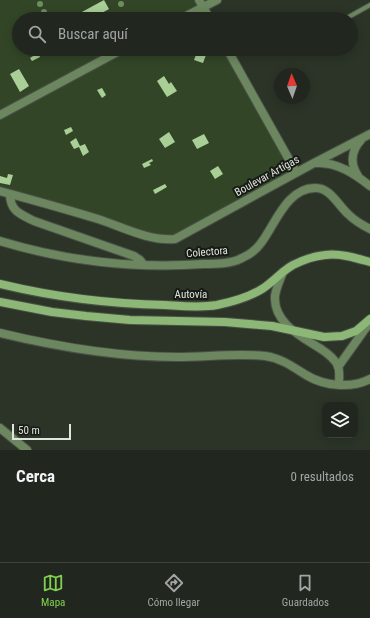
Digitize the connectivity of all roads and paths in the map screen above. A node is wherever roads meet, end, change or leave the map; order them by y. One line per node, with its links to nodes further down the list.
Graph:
1 (217, 0): 2 (street)
2 (202, 4): 4 (street)
3 (370, 5): 5 (lane)
4 (190, 12)
5 (358, 12)
6 (110, 56): 8 (street)
7 (231, 56): 11 (street)
8 (0, 115)
9 (366, 136): 10 (street, Boulevar Artígas); 12 (street)
10 (314, 163): 11 (street, Boulevar Artígas); 12 (street)
11 (296, 172): 15 (street, Boulevar Artígas)
12 (358, 177): 13 (street)
13 (370, 186)
14 (0, 191): 15 (street)
15 (10, 194): 19 (street)
16 (370, 229): 19 (street, Colectora)
17 (0, 241): 19 (street, Colectora)
18 (370, 262): 20 (street, Autovía)
19 (144, 265)
20 (283, 272): 21 (street, Autovía); 25 (street)
21 (0, 284)
22 (0, 302): 25 (street)
23 (370, 319): 25 (street)
24 (370, 322): 27 (street)
25 (291, 330): 27 (street)
26 (0, 333): 29 (street)
27 (338, 367): 29 (street)
28 (370, 379): 29 (street)
29 (339, 385)
30 (0, 428): 31 (street)
31 (27, 450)

